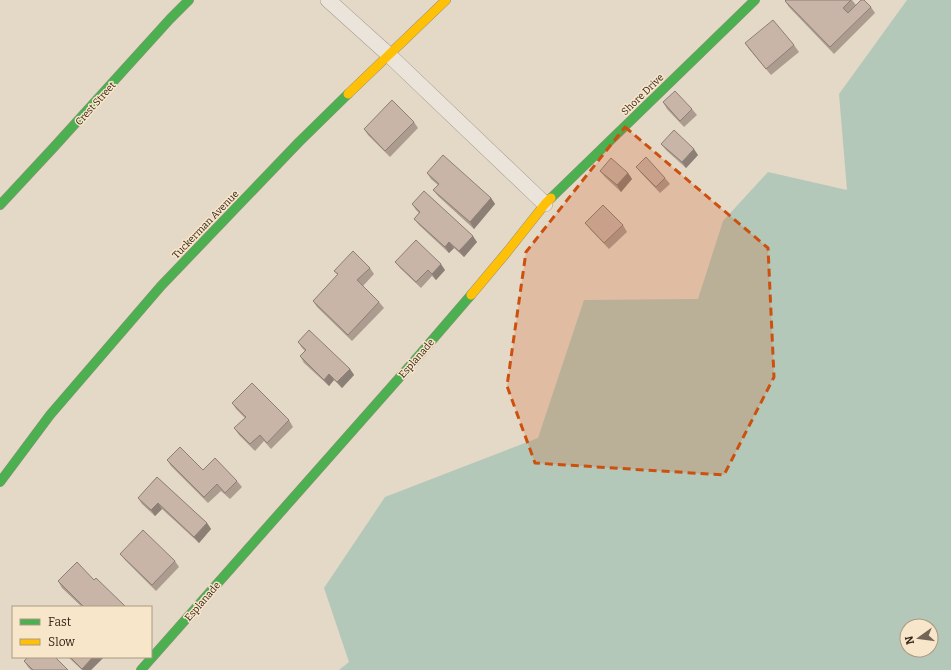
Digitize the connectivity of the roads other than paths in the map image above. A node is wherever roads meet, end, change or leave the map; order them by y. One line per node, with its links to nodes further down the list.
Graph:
1 (189, 0): 7 (street, Crest Street)
2 (328, 0): 5 (street)
3 (446, 0): 5 (street, Tuckerman Avenue)
4 (755, 0): 6 (street, Shore Drive)
5 (389, 55): 6 (street); 8 (street, Tuckerman Avenue)
6 (545, 204): 9 (street, Esplanade)
7 (0, 205)
8 (0, 482)
9 (152, 656)
10 (151, 658): 11 (street, Esplanade)
11 (140, 670)

